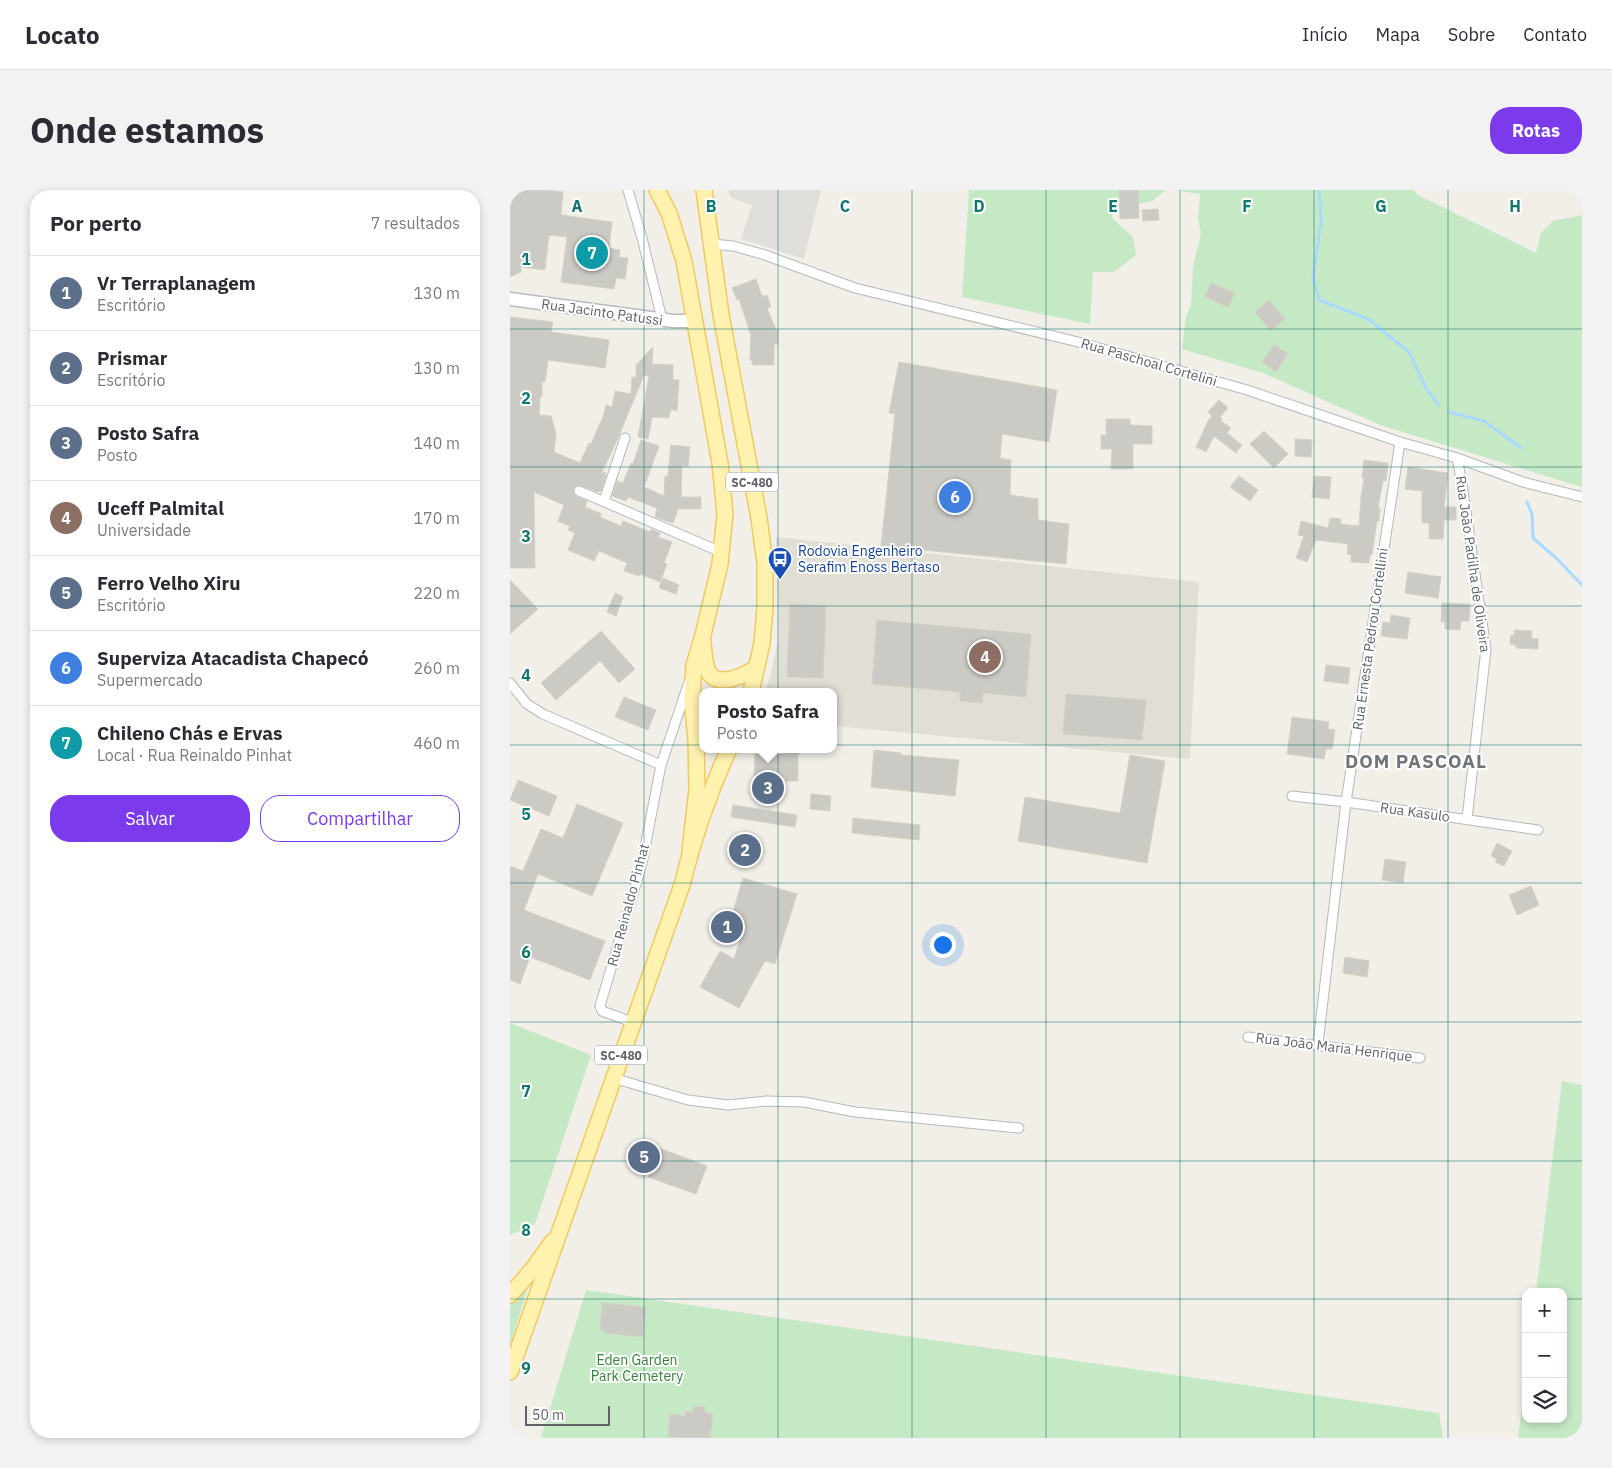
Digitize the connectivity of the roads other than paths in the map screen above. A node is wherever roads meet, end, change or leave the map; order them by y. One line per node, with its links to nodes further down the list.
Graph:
1 (628, 190): 6 (street)
2 (657, 190): 7 (main road)
3 (704, 190): 4 (main road, SC-480)
4 (712, 244): 9 (street, Rua Paschoal Cortelini); 17 (main road, SC-480)
5 (510, 299): 6 (street, Rua Jacinto Patussi)
6 (662, 319): 7 (street, Rua Jacinto Patussi)
7 (694, 321): 14 (main road)
8 (625, 438): 13 (street)
9 (1400, 442): 10 (street, Rua Paschoal Cortelini); 23 (street, Rua Ernesta Pedrou Cortellini)
10 (1457, 458): 12 (street, Rua Paschoal Cortelini); 24 (street, Rua João Padilha de Oliveira)
11 (579, 491): 13 (street)
12 (1582, 497)
13 (604, 501): 14 (street)
14 (721, 552): 15 (main road)
15 (703, 635): 16 (main road); 17 (main road)
16 (694, 665): 21 (street); 26 (main road)
17 (756, 668): 19 (main road, SC-480)
18 (510, 682): 21 (street)
19 (752, 688)
20 (727, 753): 26 (main road, SC-480)
21 (661, 765): 27 (street, Rua Reinaldo Pinhat)
22 (1292, 796): 23 (street, Rua Kasulo)
23 (1346, 802): 24 (street, Rua Kasulo); 29 (street, Rua Ernesta Pedrou Cortellini)
24 (1467, 819): 25 (street, Rua Kasulo)
25 (1538, 830)
26 (690, 850): 27 (main road, SC-480)
27 (632, 1022): 31 (main road, SC-480)
28 (1248, 1037): 29 (street, Rua João Maria Henrique)
29 (1318, 1044): 30 (street, Rua João Maria Henrique)
30 (1420, 1058)
31 (613, 1078): 32 (street); 33 (main road, SC-480)
32 (1019, 1128)
33 (562, 1226): 34 (main road, SC-480); 35 (main road, SC-480)
34 (510, 1295)
35 (510, 1372)

